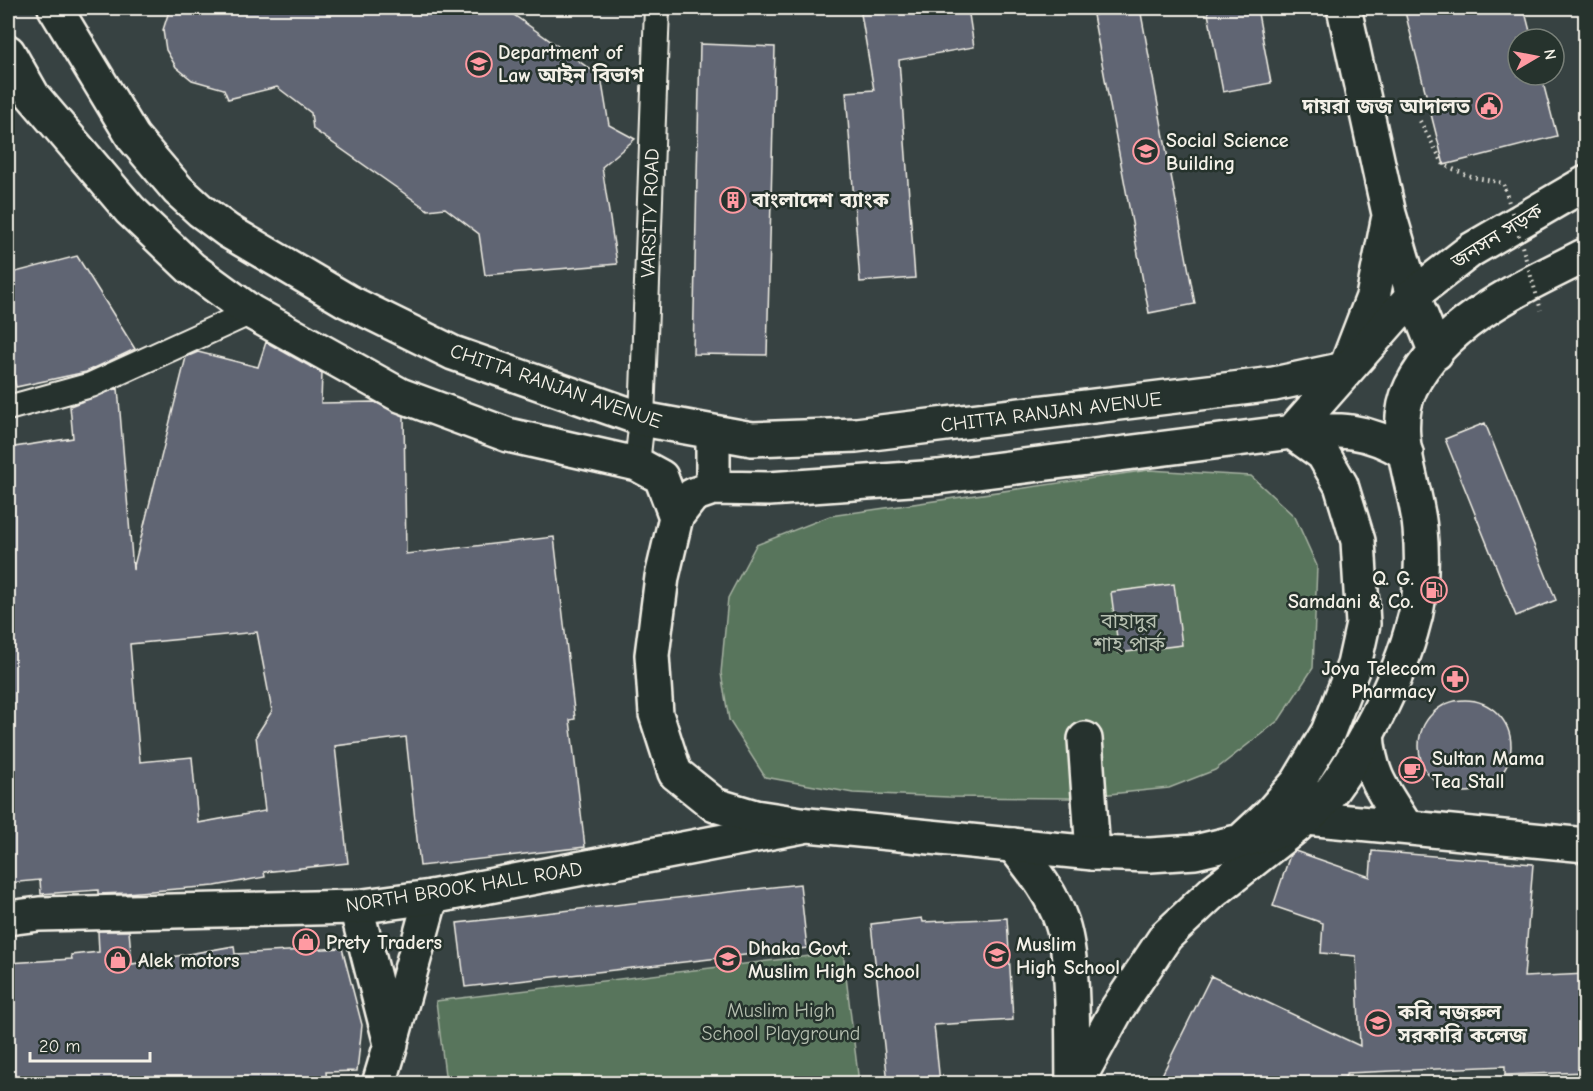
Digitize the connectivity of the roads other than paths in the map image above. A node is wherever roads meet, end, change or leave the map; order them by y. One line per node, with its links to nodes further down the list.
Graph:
1 (55, 8): 13 (main road, CHITTA RANJAN AVENUE)
2 (657, 8): 13 (lane, VARSITY ROAD)
3 (1344, 8): 6 (main road)
4 (8, 52): 9 (main road)
5 (1586, 183): 8 (main road, জনসন সড়ক)
6 (1389, 214): 8 (main road); 11 (main road)
7 (1586, 255): 10 (main road)
8 (1413, 295): 10 (main road); 11 (main road)
9 (251, 312): 12 (lane); 17 (main road)
10 (1436, 353): 16 (main road)
11 (1345, 369): 14 (main road); 15 (main road, CHITTA RANJAN AVENUE)
12 (8, 408)
13 (642, 419): 15 (main road, CHITTA RANJAN AVENUE); 17 (lane, VARSITY ROAD)
14 (1293, 432): 16 (main road); 18 (main road); 25 (main road)
15 (713, 434): 18 (main road)
16 (1406, 453): 20 (main road)
17 (637, 464): 19 (main road)
18 (713, 488): 19 (main road)
19 (676, 517): 23 (main road)
20 (1367, 734): 22 (main road); 24 (main road)
21 (1086, 739): 28 (main road)
22 (1307, 818): 24 (main road); 25 (main road); 34 (main road)
23 (808, 825): 26 (main road); 29 (main road, NORTH BROOK HALL ROAD)
24 (1406, 827): 27 (main road)
25 (1241, 841): 28 (main road)
26 (1013, 845): 28 (main road); 34 (main road)
27 (1586, 845)
28 (1094, 853)
29 (431, 897): 30 (main road, NORTH BROOK HALL ROAD); 32 (main road)
30 (356, 907): 31 (main road, NORTH BROOK HALL ROAD); 32 (main road)
31 (8, 918)
32 (391, 1044): 33 (main road)
33 (379, 1083)
34 (1075, 1083)

